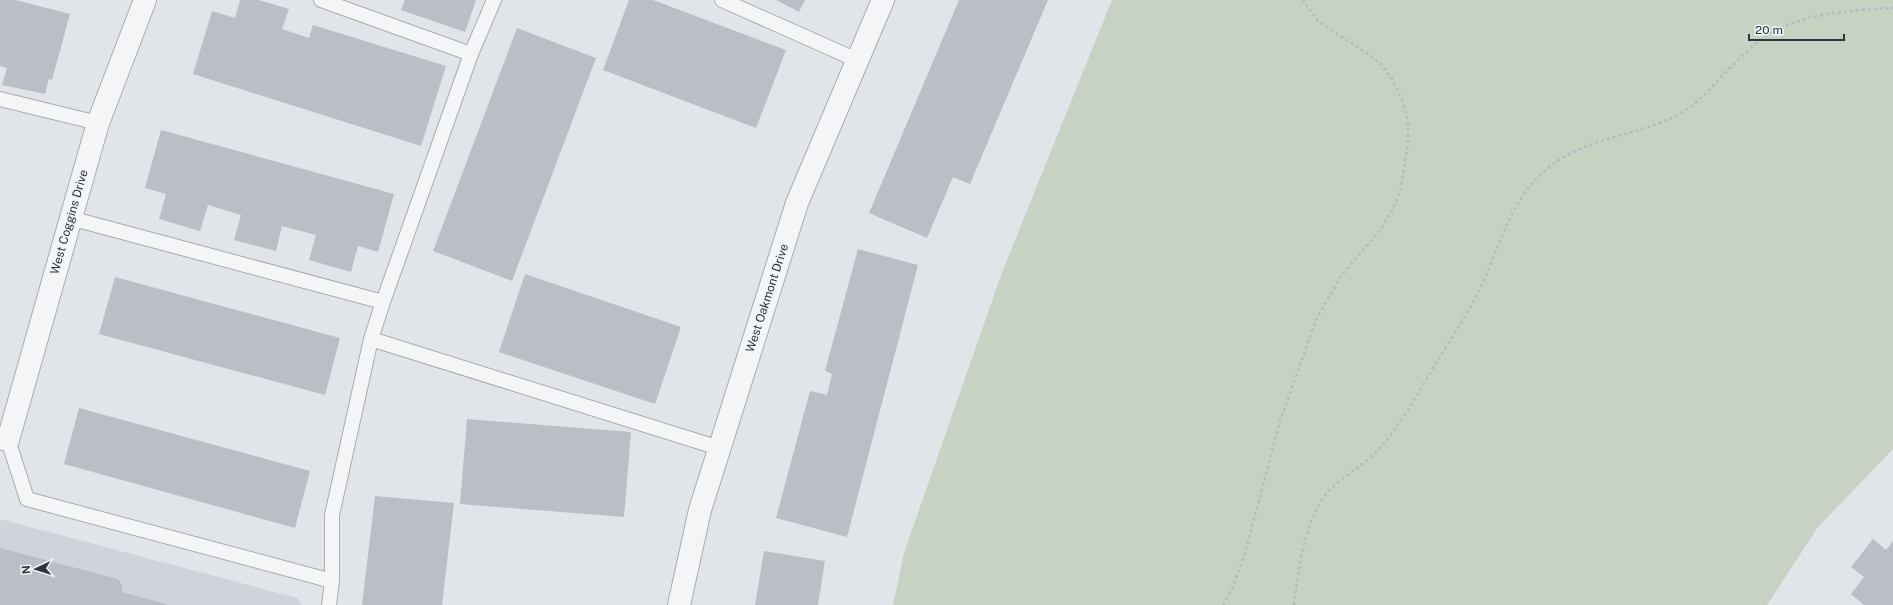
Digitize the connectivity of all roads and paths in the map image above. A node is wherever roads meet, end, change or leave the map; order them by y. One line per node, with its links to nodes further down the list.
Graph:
1 (145, 0): 11 (street, West Coggins Drive)
2 (320, 0): 8 (lane)
3 (494, 0): 8 (lane)
4 (722, 0): 9 (lane)
5 (883, 0): 9 (street, West Oakmont Drive)
6 (1303, 0): 20 (path)
7 (1893, 8): 21 (path)
8 (471, 54): 13 (lane)
9 (857, 60): 16 (street, West Oakmont Drive)
10 (0, 99): 11 (lane)
11 (98, 123): 12 (street, West Coggins Drive)
12 (70, 218): 13 (lane); 15 (street, West Coggins Drive)
13 (383, 302): 14 (lane)
14 (371, 339): 16 (lane); 17 (lane)
15 (4, 439): 17 (lane)
16 (719, 448): 19 (street, West Oakmont Drive)
17 (332, 581): 18 (lane)
18 (329, 605)
19 (679, 605)
20 (1223, 605)
21 (1294, 605)

